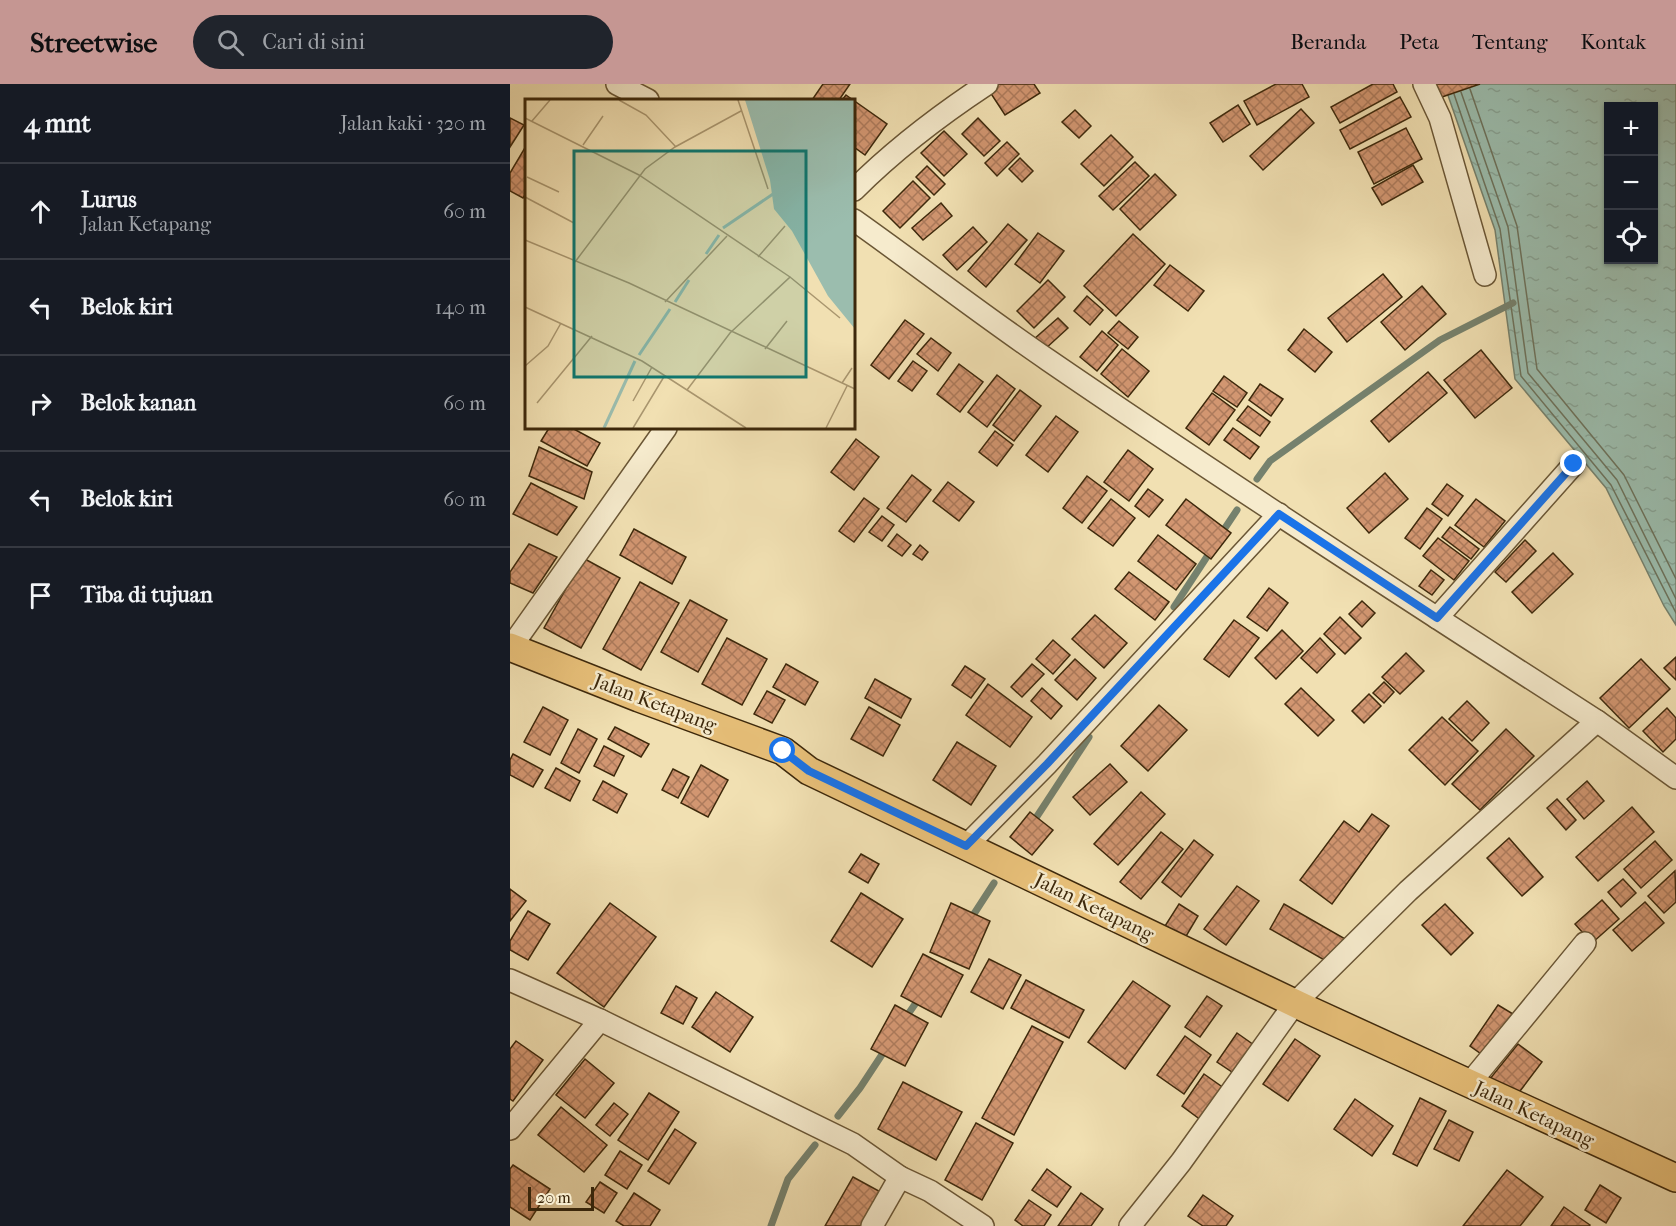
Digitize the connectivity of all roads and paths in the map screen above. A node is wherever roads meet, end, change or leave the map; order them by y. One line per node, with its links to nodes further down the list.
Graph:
1 (617, 84): 4 (street)
2 (987, 84): 5 (street)
3 (1425, 88): 7 (street)
4 (646, 99)
5 (855, 189)
6 (855, 221): 10 (street)
7 (1485, 274)
8 (665, 429): 12 (street)
9 (1574, 464): 11 (street)
10 (1279, 514): 11 (street); 15 (street)
11 (1437, 618): 13 (street)
12 (510, 647): 15 (main road, Jalan Ketapang)
13 (1597, 721): 14 (street); 18 (street)
14 (1676, 778)
15 (966, 846): 18 (main road, Jalan Ketapang)
16 (1585, 943): 20 (street)
17 (510, 980): 19 (street)
18 (1295, 1004): 20 (main road, Jalan Ketapang); 26 (street)
19 (600, 1020): 21 (street); 23 (street)
20 (1469, 1084): 22 (main road, Jalan Ketapang)
21 (510, 1130)
22 (1673, 1172)
23 (900, 1177): 24 (street); 25 (street)
24 (970, 1222)
25 (872, 1226)
26 (1130, 1226)

